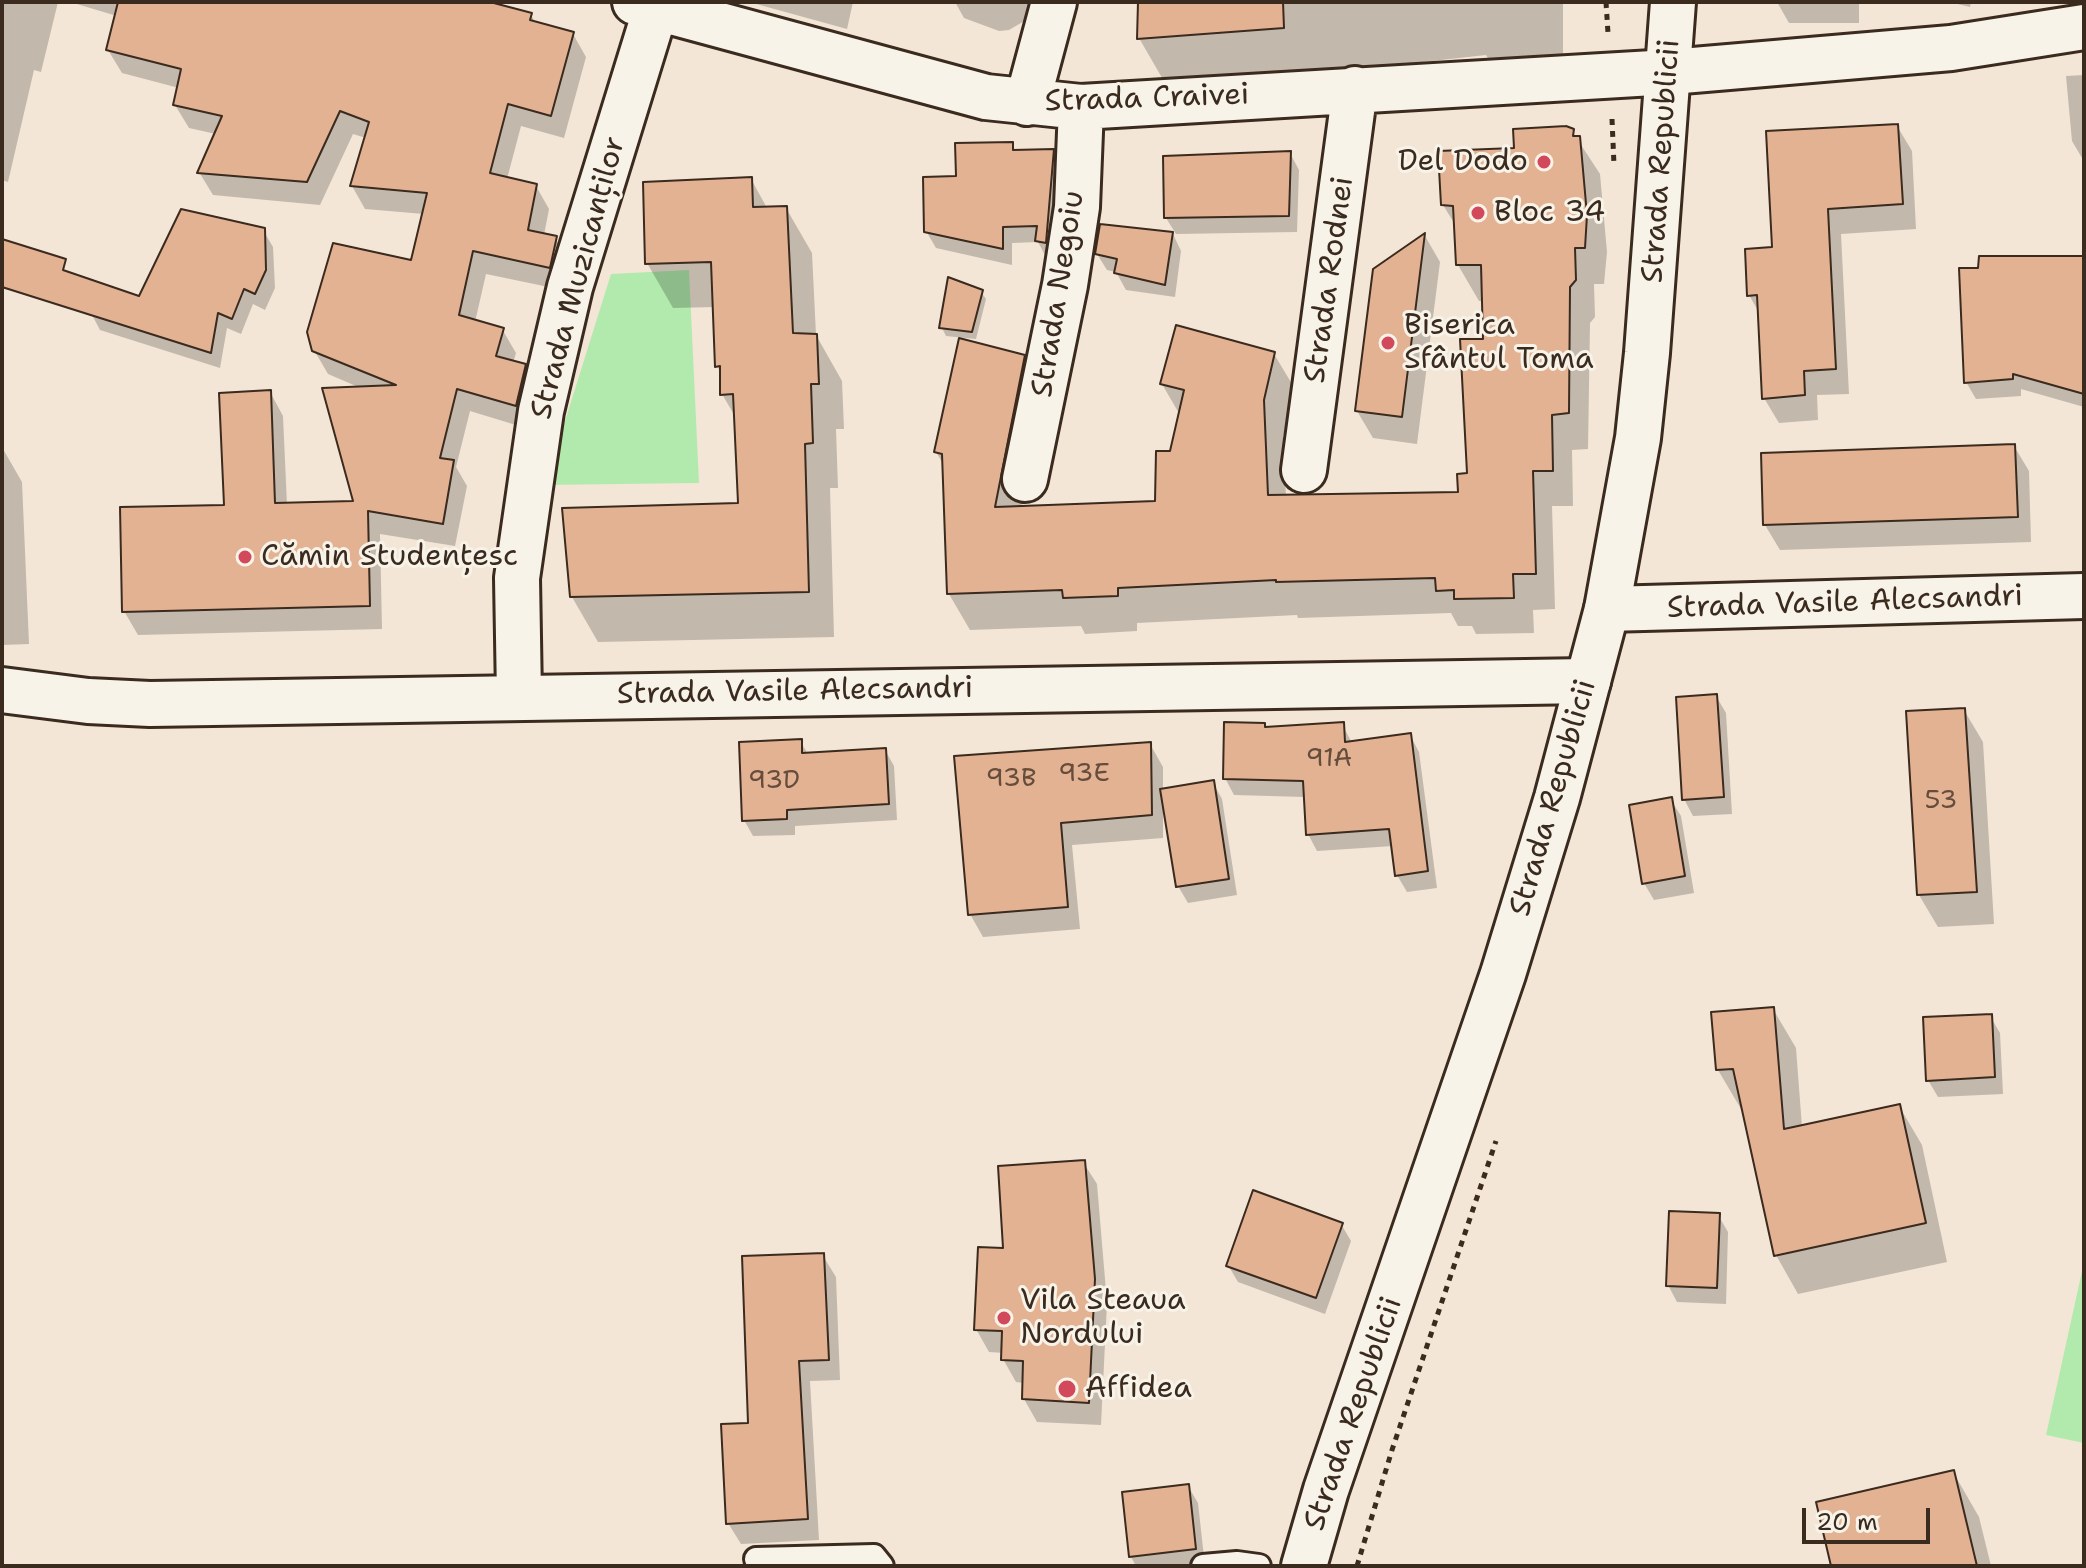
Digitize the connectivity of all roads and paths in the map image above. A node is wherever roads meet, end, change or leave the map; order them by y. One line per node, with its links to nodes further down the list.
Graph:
1 (1054, 2): 9 (street)
2 (1606, 2): 7 (path)
3 (1673, 2): 6 (street, Strada Republicii)
4 (646, 5): 9 (street, Strada Craivei); 18 (street, Strada Muzicanților)
5 (2084, 27): 6 (street)
6 (1670, 72): 7 (street, Strada Craivei); 15 (street, Strada Republicii)
7 (1610, 75): 8 (street, Strada Craivei); 11 (path)
8 (1355, 89): 10 (street, Strada Craivei); 12 (street, Strada Rodnei)
9 (1027, 103): 10 (street, Strada Craivei)
10 (1081, 107): 13 (street, Strada Negoiu)
11 (1614, 168)
12 (1304, 470)
13 (1025, 479)
14 (2084, 596): 15 (street, Strada Vasile Alecsandri)
15 (1607, 609): 16 (street, Strada Republicii)
16 (1588, 681): 18 (street, Strada Vasile Alecsandri); 23 (street, Strada Republicii)
17 (2, 690): 18 (street, Strada Vasile Alecsandri)
18 (519, 696)
19 (756, 1559): 20 (lane)
20 (882, 1566)
21 (1203, 1566): 22 (lane)
22 (1259, 1566)
23 (1304, 1566)

